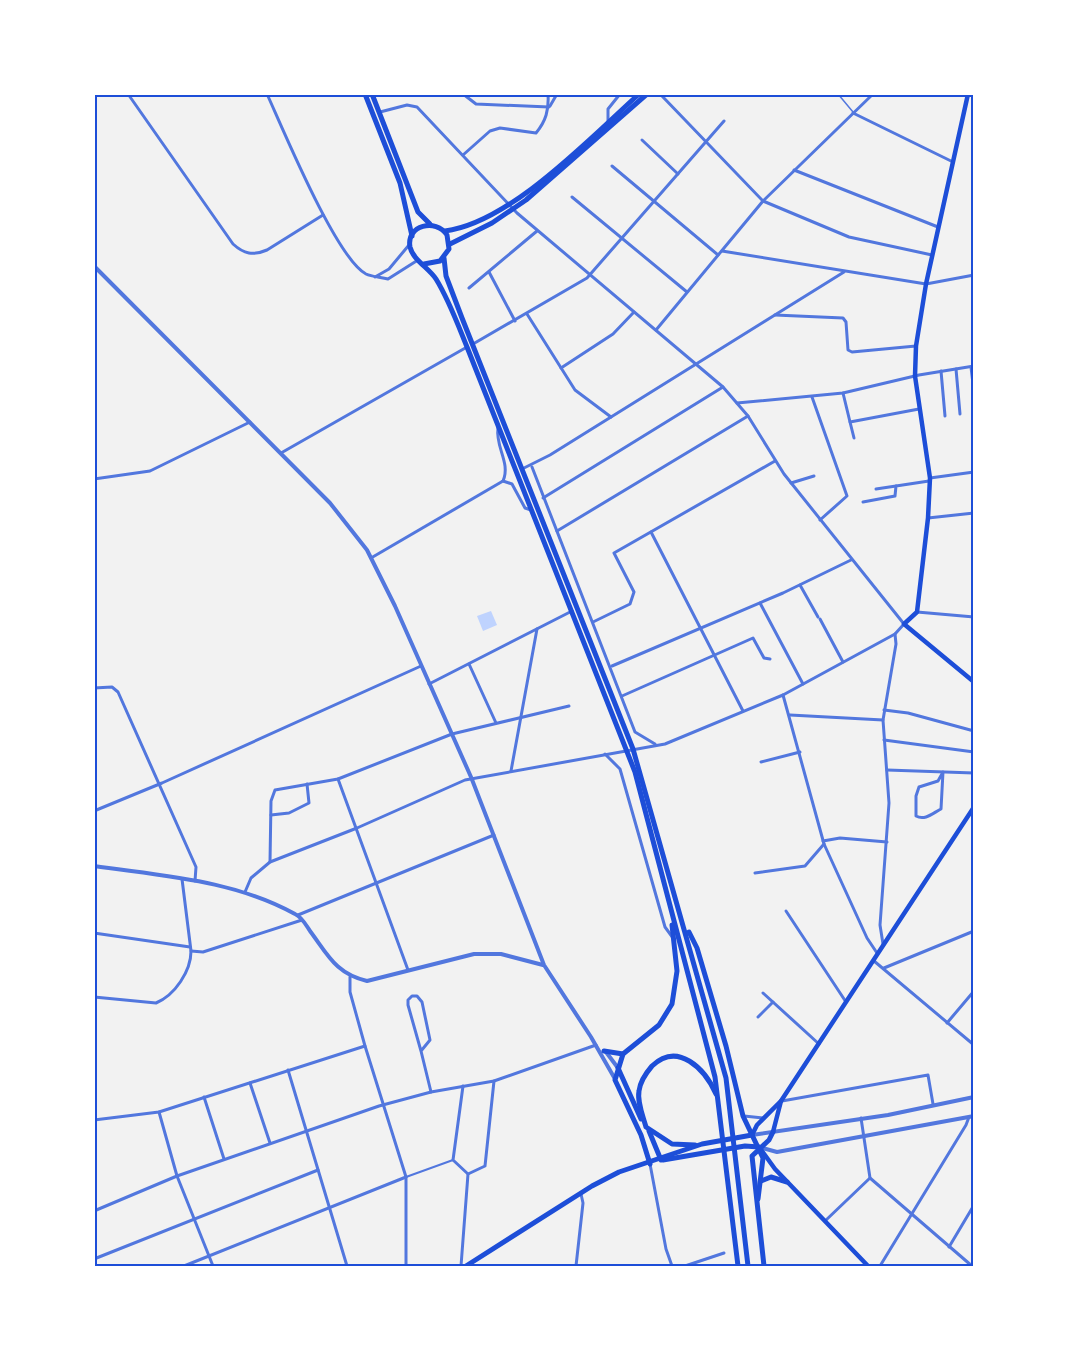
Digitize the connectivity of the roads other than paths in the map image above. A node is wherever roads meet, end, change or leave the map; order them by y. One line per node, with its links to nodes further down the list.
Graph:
1 (128, 94): 33 (street)
2 (267, 94): 33 (street)
3 (368, 94): 18 (main road)
4 (463, 94): 15 (street)
5 (470, 94): 15 (street)
6 (548, 94): 16 (street)
7 (557, 94): 16 (street)
8 (620, 94): 20 (street)
9 (639, 94): 20 (main road)
10 (647, 94): 28 (main road)
11 (838, 94): 17 (lane)
12 (873, 94): 17 (street)
13 (967, 95): 24 (main road)
14 (662, 96): 22 (street)
15 (468, 100): 16 (street)
16 (549, 107): 23 (street)
17 (854, 113): 24 (street); 26 (street)
18 (376, 114): 23 (street); 34 (main road); 38 (main road)
19 (724, 121): 22 (street)
20 (608, 122): 28 (main road)
21 (642, 140): 27 (street)
22 (706, 142): 27 (street); 31 (street)
23 (463, 154): 37 (street)
24 (951, 161): 35 (main road)
25 (612, 166): 30 (street)
26 (794, 170): 31 (street); 35 (street)
27 (678, 174): 30 (street)
28 (524, 197): 32 (main road)
29 (572, 197): 39 (street)
30 (654, 201): 39 (street); 43 (street)
31 (763, 201): 42 (street); 44 (street)
32 (501, 214): 36 (main road); 41 (main road)
33 (323, 215): 53 (street)
34 (430, 225): 36 (main road); 38 (main road)
35 (938, 227): 44 (main road)
36 (445, 231): 41 (main road)
37 (537, 231): 49 (street); 51 (street)
38 (412, 236): 40 (main road)
39 (622, 238): 51 (street); 56 (street)
40 (410, 244): 46 (main road); 53 (street)
41 (450, 244): 45 (main road)
42 (722, 251): 43 (street); 50 (street)
43 (718, 255): 56 (street)
44 (932, 255): 54 (main road)
45 (444, 258): 47 (main road); 62 (main road)
46 (418, 260): 47 (main road); 53 (street)
47 (424, 264): 62 (main road)
48 (94, 266): 80 (street)
49 (489, 272): 55 (street); 60 (street)
50 (844, 272): 54 (street); 59 (street)
51 (590, 275): 57 (street); 58 (street)
52 (974, 275): 54 (street)
53 (375, 277)
54 (926, 284): 63 (main road)
55 (469, 288)
56 (687, 292): 61 (street)
57 (634, 312): 61 (street); 66 (street)
58 (527, 314): 60 (street); 66 (street)
59 (773, 315): 63 (street); 64 (street)
60 (515, 321): 62 (street)
61 (656, 330): 64 (street)
62 (470, 346): 82 (main road); 84 (street); 87 (main road)
63 (916, 346): 69 (main road)
64 (695, 363): 70 (street); 79 (street)
65 (972, 366): 67 (street); 71 (street)
66 (561, 368): 79 (street)
67 (956, 369): 68 (street); 76 (street)
68 (941, 371): 69 (street); 78 (street)
69 (915, 376): 72 (street); 75 (main road)
70 (723, 387): 74 (street); 96 (street)
71 (974, 392)
72 (843, 393): 73 (street); 81 (street)
73 (812, 397): 74 (street); 101 (street)
74 (737, 403): 77 (street)
75 (920, 408): 81 (street); 91 (main road)
76 (960, 414)
77 (748, 416): 85 (street); 102 (street)
78 (945, 416)
79 (611, 417): 86 (street)
80 (250, 422): 84 (street); 90 (street)
81 (850, 422): 83 (street)
82 (498, 425): 92 (street); 98 (main road)
83 (854, 438)
84 (281, 453): 104 (street)
85 (776, 461): 93 (street); 103 (street)
86 (531, 466): 87 (street); 96 (street)
87 (522, 470): 108 (main road)
88 (974, 472): 91 (street)
89 (814, 476): 93 (street)
90 (95, 479)
91 (930, 479): 94 (street); 100 (main road)
92 (503, 481): 98 (street); 104 (street)
93 (791, 483): 101 (street)
94 (896, 486): 95 (street); 97 (street)
95 (876, 489)
96 (543, 498): 102 (street)
97 (862, 502)
98 (532, 511): 108 (main road)
99 (974, 513): 100 (street)
100 (928, 518): 109 (main road)
101 (820, 520): 105 (street)
102 (557, 531): 111 (street)
103 (651, 532): 111 (street); 113 (street)
104 (371, 558): 120 (street)
105 (851, 560): 106 (street); 112 (street)
106 (800, 585): 107 (street); 118 (street)
107 (760, 603): 113 (street); 124 (street)
108 (575, 610): 114 (street); 139 (main road)
109 (917, 612): 110 (street); 112 (main road)
110 (974, 617)
111 (593, 622): 121 (street)
112 (904, 624): 115 (street); 122 (main road)
113 (700, 628): 116 (street); 121 (street)
114 (537, 629): 119 (street); 132 (street)
115 (895, 634): 118 (street); 129 (street)
116 (714, 655): 117 (street); 127 (street); 130 (street)
117 (770, 659)
118 (843, 662): 124 (street)
119 (469, 664): 123 (street); 134 (street)
120 (421, 666): 123 (street); 150 (street)
121 (611, 667): 127 (street)
122 (974, 682)
123 (429, 684): 136 (street)
124 (803, 684): 126 (street)
125 (94, 688): 150 (street)
126 (783, 695): 130 (street); 131 (street)
127 (622, 696): 138 (street)
128 (569, 706): 132 (street)
129 (884, 710): 133 (street); 135 (street)
130 (743, 711): 138 (street)
131 (790, 715): 133 (street); 140 (street)
132 (519, 718): 134 (street); 145 (street)
133 (883, 720): 137 (street)
134 (496, 723): 136 (street)
135 (974, 731)
136 (452, 734): 148 (street); 149 (street)
137 (884, 740): 141 (street); 144 (street)
138 (657, 745): 139 (street)
139 (630, 750): 142 (street); 166 (main road); 169 (main road)
140 (800, 752): 143 (street); 158 (street)
141 (974, 752)
142 (605, 754): 145 (street); 173 (street)
143 (761, 762)
144 (887, 770): 146 (street); 157 (street)
145 (511, 771): 148 (street)
146 (943, 772): 146 (street); 147 (street)
147 (974, 773)
148 (471, 777): 155 (street); 156 (street)
149 (338, 779): 151 (street); 155 (street)
150 (159, 784): 153 (street); 163 (street)
151 (307, 784): 154 (street); 154 (street)
152 (974, 807): 174 (main road)
153 (94, 811)
154 (271, 815): 159 (street)
155 (357, 828): 159 (street); 164 (street)
156 (494, 836): 164 (street); 178 (street)
157 (887, 842): 158 (street); 174 (street)
158 (824, 843): 161 (street); 176 (street)
159 (270, 862): 165 (street)
160 (94, 866): 162 (street)
161 (754, 873)
162 (182, 879): 163 (street); 175 (street)
163 (195, 881): 165 (street)
164 (377, 883): 168 (street); 180 (street)
165 (245, 892): 168 (street)
166 (669, 903): 173 (main road); 205 (main road)
167 (786, 911): 186 (street)
168 (298, 915): 170 (street)
169 (682, 917): 210 (main road); 257 (main road)
170 (302, 920): 175 (street); 181 (street)
171 (974, 931): 179 (street)
172 (94, 933): 175 (street)
173 (674, 939): 195 (main road)
174 (883, 944): 176 (main road)
175 (190, 949): 184 (street)
176 (877, 953): 177 (main road)
177 (873, 960): 179 (street); 186 (main road)
178 (544, 965): 180 (street); 190 (street)
179 (884, 968): 188 (street)
180 (408, 970): 181 (street)
181 (350, 977): 192 (street)
182 (974, 991): 188 (street)
183 (763, 993): 185 (street)
184 (94, 997)
185 (772, 1002): 187 (street); 189 (street)
186 (846, 1002): 189 (main road)
187 (758, 1017)
188 (947, 1023): 191 (street)
189 (819, 1044): 206 (main road)
190 (596, 1045): 194 (street); 198 (street); 199 (street)
191 (974, 1045)
192 (365, 1046): 197 (street); 208 (street)
193 (421, 1051): 193 (street); 202 (street)
194 (604, 1051): 195 (main road); 196 (street)
195 (624, 1054): 196 (main road)
196 (618, 1068): 198 (main road); 215 (main road)
197 (288, 1070): 200 (street); 216 (street)
198 (615, 1080): 226 (main road)
199 (494, 1081): 201 (street); 228 (street)
200 (250, 1083): 203 (street); 220 (street)
201 (463, 1086): 202 (street); 224 (street)
202 (431, 1092): 208 (street)
203 (204, 1097): 209 (street); 223 (street)
204 (974, 1097): 207 (street)
205 (718, 1100): 215 (main road); 256 (main road)
206 (781, 1101): 207 (street); 212 (main road); 217 (main road)
207 (933, 1104): 213 (street)
208 (384, 1105): 216 (street); 230 (street)
209 (159, 1112): 214 (street); 229 (street)
210 (743, 1116): 212 (street); 218 (main road)
211 (971, 1117): 219 (street); 239 (street)
212 (763, 1118): 218 (main road)
213 (861, 1118): 217 (street); 219 (street)
214 (94, 1120)
215 (646, 1127): 221 (main road); 225 (main road)
216 (306, 1131): 220 (street); 227 (street)
217 (773, 1132): 218 (street); 222 (main road)
218 (752, 1135): 221 (main road); 222 (main road)
219 (864, 1136): 222 (street); 231 (street)
220 (270, 1143): 223 (street)
221 (702, 1144): 225 (main road)
222 (759, 1147): 225 (main road); 232 (main road); 233 (main road); 235 (main road)
223 (224, 1160): 229 (street)
224 (453, 1160): 228 (street); 230 (street)
225 (661, 1160): 226 (main road)
226 (650, 1164): 234 (main road); 254 (street)
227 (318, 1170): 237 (street); 240 (street)
228 (468, 1174): 251 (street)
229 (177, 1176): 238 (street); 240 (street)
230 (406, 1178): 237 (street); 250 (street)
231 (870, 1178): 239 (street); 241 (street)
232 (761, 1181): 233 (main road); 235 (main road)
233 (787, 1182): 241 (main road)
234 (580, 1194): 252 (main road); 253 (street)
235 (758, 1199): 258 (main road)
236 (974, 1205): 242 (street)
237 (329, 1207): 244 (street); 249 (street)
238 (94, 1211)
239 (911, 1215): 242 (street); 260 (street)
240 (194, 1220): 244 (street); 245 (street)
241 (824, 1222): 259 (main road)
242 (949, 1247): 261 (street)
243 (724, 1253): 255 (street)
244 (209, 1256): 247 (street); 248 (street)
245 (94, 1259)
246 (556, 1265): 253 (street)
247 (184, 1266)
248 (213, 1266)
249 (347, 1266)
250 (406, 1266)
251 (461, 1266)
252 (466, 1266)
253 (576, 1266)
254 (672, 1266)
255 (685, 1266)
256 (738, 1266)
257 (748, 1266)
258 (764, 1266)
259 (868, 1266)
260 (880, 1266)
261 (972, 1266)

